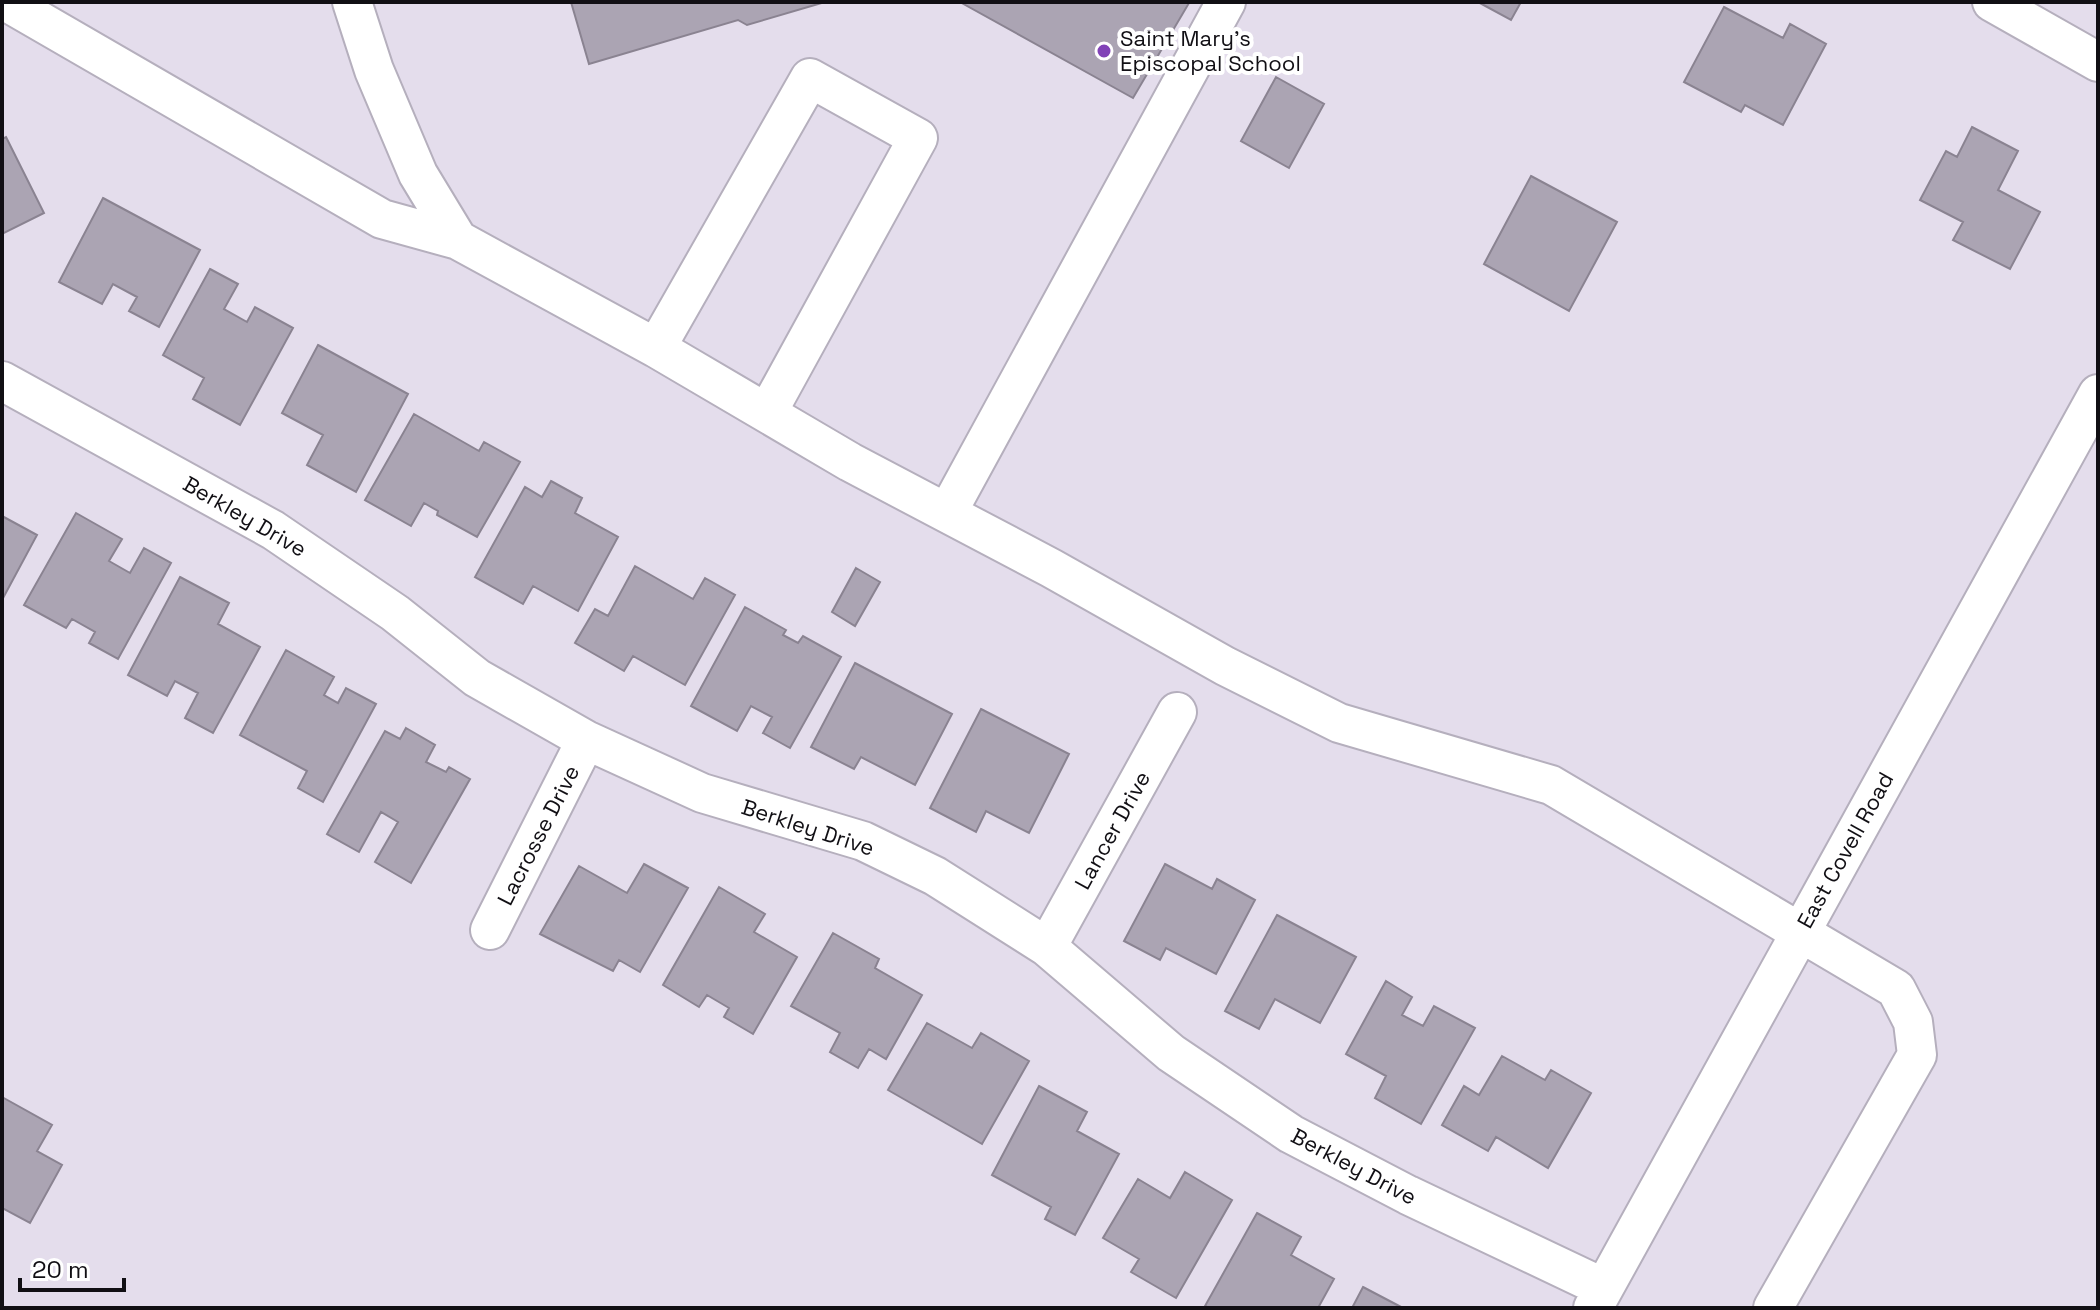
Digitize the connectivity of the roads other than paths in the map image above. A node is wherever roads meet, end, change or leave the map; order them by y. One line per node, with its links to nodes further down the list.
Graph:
1 (7, 2): 6 (street)
2 (352, 2): 6 (street)
3 (1226, 2): 11 (street)
4 (1992, 2): 5 (street)
5 (2098, 62)
6 (458, 240): 7 (street)
7 (656, 348): 10 (street); 10 (street)
8 (2, 381): 13 (street, Berkley Drive)
9 (2098, 394): 15 (street, East Covell Road)
10 (767, 413): 11 (street)
11 (947, 513): 15 (street)
12 (1177, 712): 16 (street, Lancer Drive)
13 (586, 740): 14 (street, Lacrosse Drive); 16 (street, Berkley Drive)
14 (490, 930)
15 (1800, 930): 17 (street, East Covell Road); 18 (street)
16 (1047, 947): 17 (street, Berkley Drive)
17 (1598, 1298)
18 (1773, 1308)

